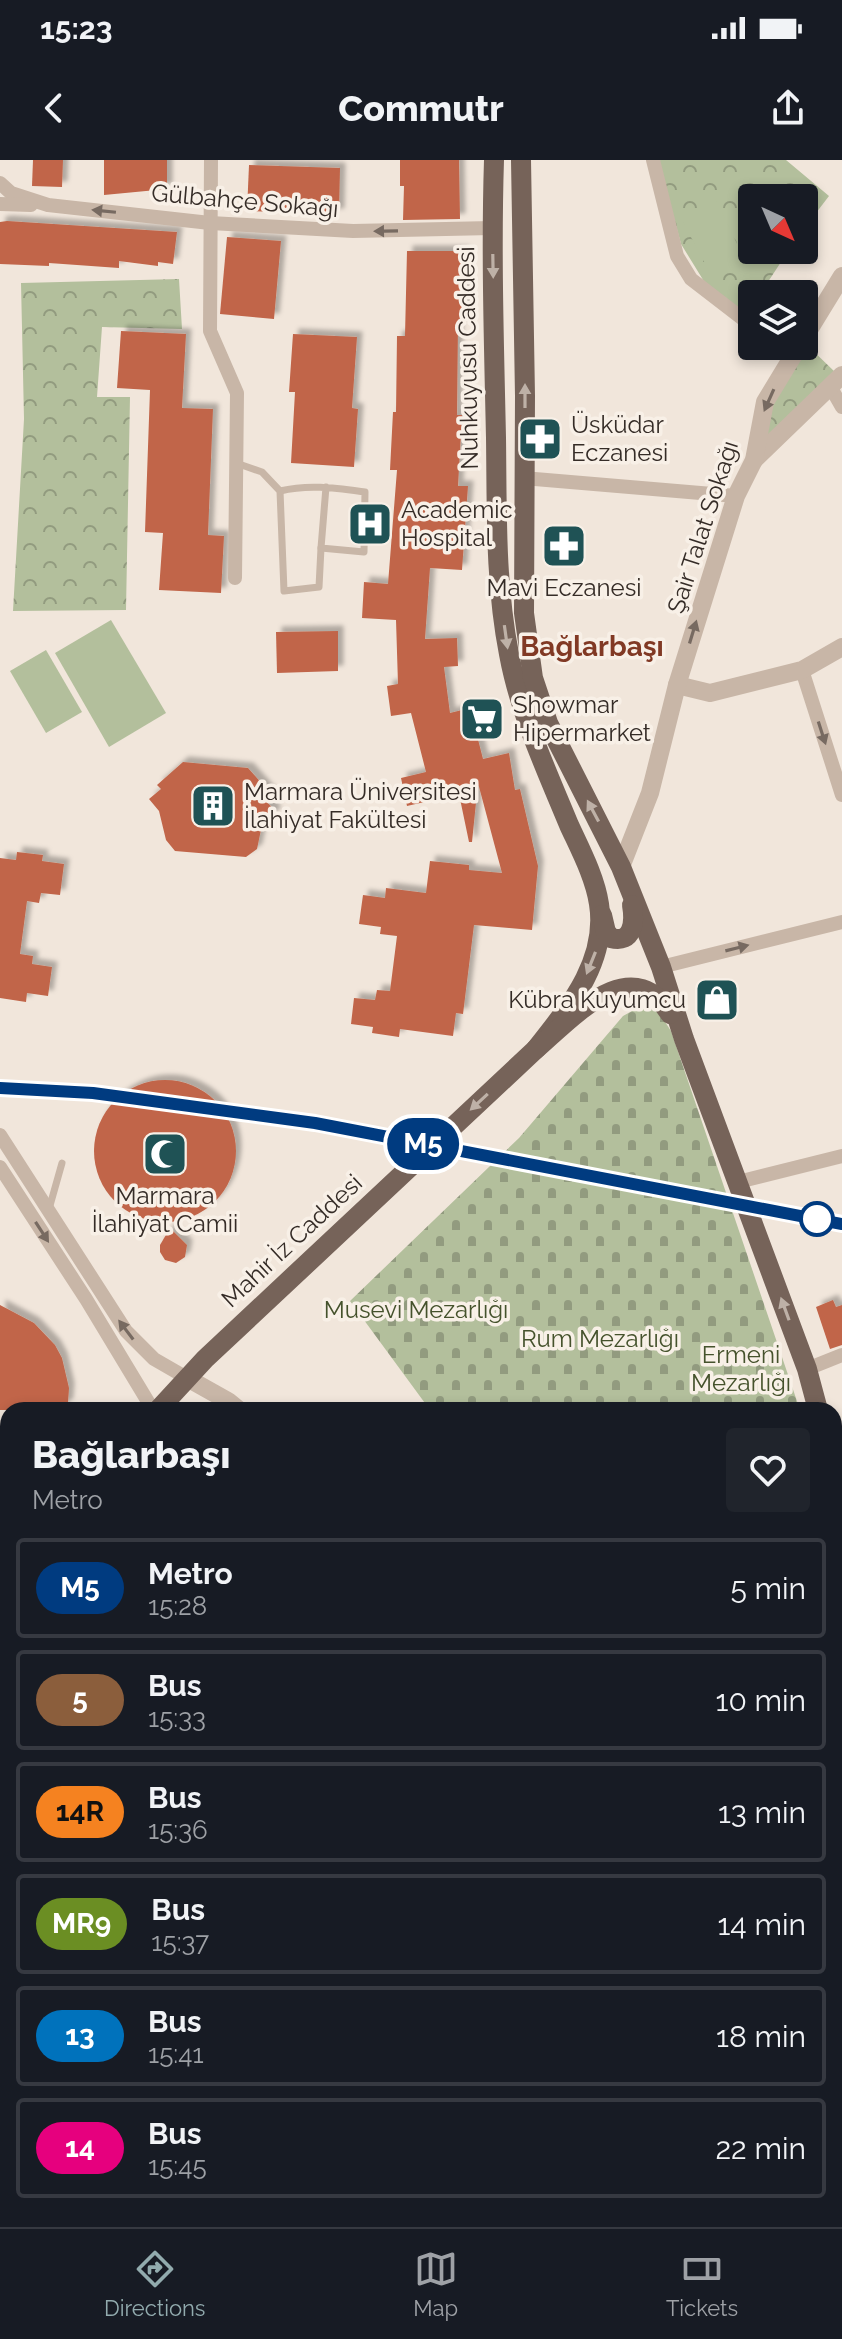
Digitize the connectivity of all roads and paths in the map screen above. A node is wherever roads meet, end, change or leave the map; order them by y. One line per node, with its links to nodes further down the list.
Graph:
1 (211, 160): 8 (street)
2 (494, 160): 9 (main road, Nuhkuyusu Caddesi)
3 (521, 160): 18 (main road, one-way to 3)
4 (653, 160): 11 (street)
5 (0, 183): 7 (street, Gülbahçe Sokağı)
6 (0, 204): 7 (street)
7 (48, 205): 8 (street, Gülbahçe Sokağı, one-way to 7)
8 (210, 223): 9 (street, Gülbahçe Sokağı, one-way to 8); 17 (street)
9 (492, 228): 30 (main road, Nuhkuyusu Caddesi, one-way to 30)
10 (842, 276): 12 (street)
11 (738, 315)
12 (818, 315)
13 (785, 360): 16 (street, Şair Talat Sokağı, one-way to 16)
14 (836, 380): 15 (street); 16 (street)
15 (842, 407)
16 (754, 460): 21 (street, Şair Talat Sokağı)
17 (236, 463): 20 (lane); 23 (street)
18 (523, 478): 21 (street); 28 (main road, one-way to 18)
19 (326, 487): 20 (lane); 22 (lane); 22 (lane)
20 (280, 491): 22 (lane)
21 (736, 496): 26 (street, Şair Talat Sokağı, one-way to 21)
22 (321, 548)
23 (235, 578)
24 (842, 647): 25 (street)
25 (802, 670): 26 (street); 27 (street, one-way to 27)
26 (677, 685): 28 (street, Şair Talat Sokağı)
27 (842, 795)
28 (621, 867): 29 (main road)
29 (629, 893): 30 (main road); 32 (main road)
30 (599, 903): 34 (main road, Nuhkuyusu Caddesi, one-way to 34)
31 (842, 922): 32 (street, one-way to 31)
32 (661, 967): 33 (main road)
33 (684, 1039): 34 (main road); 39 (main road)
34 (536, 1049): 43 (main road, Mahir İz Caddesi, one-way to 43)
35 (0, 1135): 40 (street)
36 (842, 1156): 39 (street)
37 (62, 1163): 40 (lane)
38 (0, 1167): 44 (street, one-way to 44)
39 (738, 1182): 42 (main road, one-way to 39)
40 (49, 1211): 43 (street, one-way to 40)
41 (842, 1355): 42 (street)
42 (807, 1369): 47 (main road)
43 (187, 1378): 45 (main road, Mahir İz Caddesi); 46 (street)
44 (150, 1402)
45 (163, 1402)
46 (229, 1402)
47 (816, 1402)

